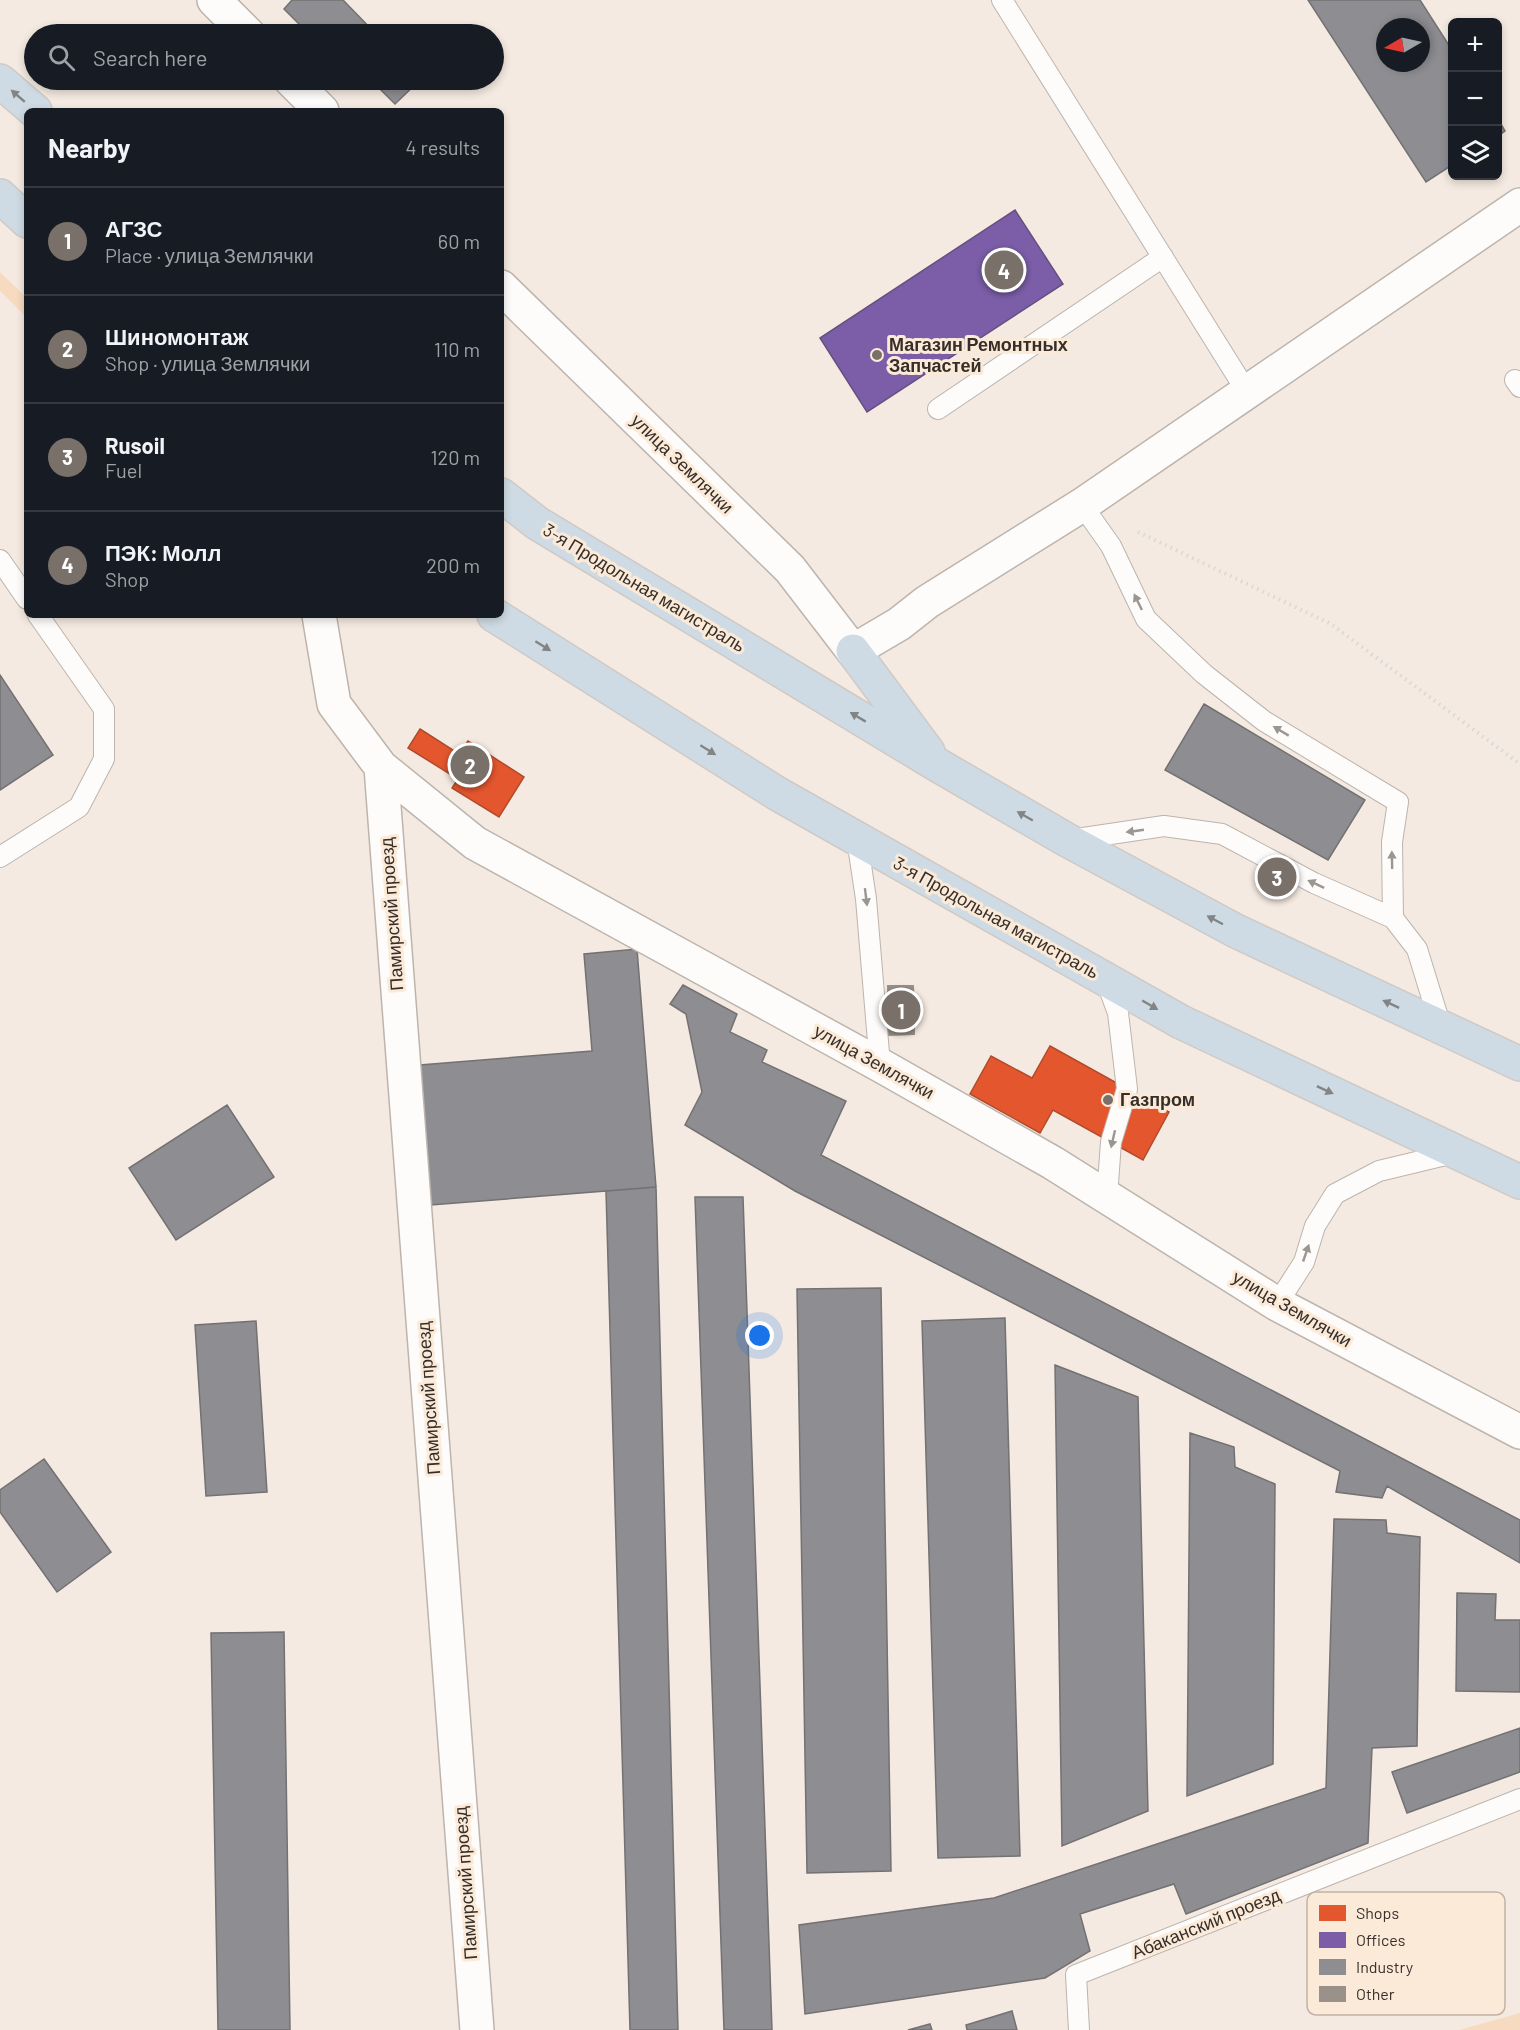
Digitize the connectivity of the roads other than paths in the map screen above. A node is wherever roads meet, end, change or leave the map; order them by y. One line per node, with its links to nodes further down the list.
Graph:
1 (214, 0): 3 (street)
2 (1002, 0): 11 (lane)
3 (238, 24)
4 (0, 81): 6 (highway, one-way to 4)
5 (301, 90): 7 (street)
6 (32, 108)
7 (319, 108)
8 (0, 196): 10 (highway)
9 (1520, 205): 13 (street)
10 (24, 218)
11 (1162, 257): 13 (lane); 14 (lane)
12 (504, 290): 22 (street, улица Землячки)
13 (1247, 392): 16 (street)
14 (938, 409)
15 (504, 497): 23 (highway, 3-я Продольная магистраль, one-way to 15)
16 (1082, 505): 22 (street); 28 (lane, one-way to 16)
17 (0, 560): 18 (lane)
18 (24, 595)
19 (40, 618): 27 (lane)
20 (319, 618): 24 (street, улица Землячки)
21 (499, 618): 25 (highway, 3-я Продольная магистраль, one-way to 25)
22 (852, 651): 23 (highway)
23 (936, 764): 26 (highway, 3-я Продольная магистраль, one-way to 23)
24 (381, 767): 32 (street, улица Землячки); 39 (street, Памирский проезд)
25 (857, 839): 29 (highway, 3-я Продольная магистраль); 32 (lane, one-way to 32)
26 (1067, 840): 28 (lane, one-way to 26); 30 (highway, 3-я Продольная магистраль, one-way to 26)
27 (0, 857)
28 (1394, 918): 30 (lane)
29 (1106, 980): 33 (highway, 3-я Продольная магистраль, one-way to 33); 35 (lane, one-way to 35)
30 (1442, 1027): 31 (highway, 3-я Продольная магистраль)
31 (1520, 1064)
32 (880, 1065): 35 (street, улица Землячки)
33 (1458, 1152): 34 (highway, 3-я Продольная магистраль); 36 (lane, one-way to 33)
34 (1520, 1182)
35 (1107, 1197): 36 (street, улица Землячки)
36 (1277, 1304): 37 (street, улица Землячки)
37 (1520, 1432)
38 (1520, 1799): 40 (lane, Абаканский проезд)
39 (477, 2030)
40 (1079, 2030)

